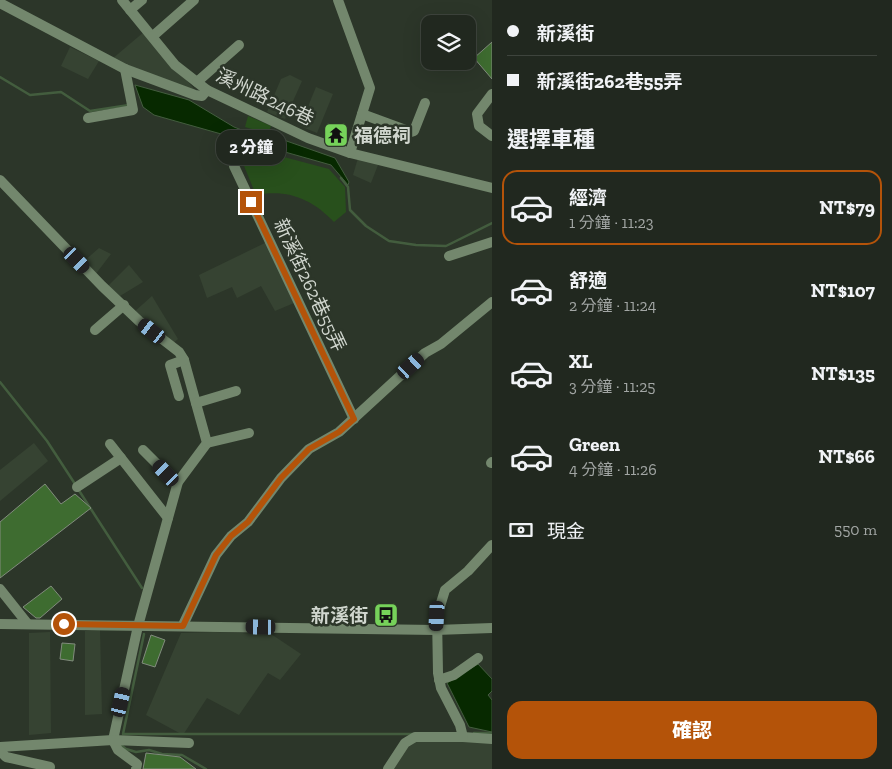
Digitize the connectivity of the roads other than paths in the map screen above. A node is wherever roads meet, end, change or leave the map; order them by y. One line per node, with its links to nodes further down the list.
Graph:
1 (122, 0): 6 (street, 溪州路246巷)
2 (142, 0): 6 (street)
3 (194, 0): 7 (street)
4 (338, 0): 14 (street)
5 (0, 3): 9 (street)
6 (130, 10): 7 (street, 溪州路246巷)
7 (152, 36): 10 (street, 溪州路246巷)
8 (239, 45): 10 (street, 溪州路246巷)
9 (124, 69): 11 (street); 15 (street)
10 (197, 82): 11 (street, 溪州路246巷)
11 (207, 90): 17 (street, 溪州路246巷)
12 (492, 94): 16 (street)
13 (425, 103): 14 (street)
14 (362, 114): 17 (street)
15 (88, 118)
16 (492, 136)
17 (350, 153): 20 (street, 溪州路246巷)
18 (234, 166): 30 (street, 新溪街262巷55弄)
19 (0, 180): 24 (street)
20 (491, 189)
21 (492, 242): 22 (street)
22 (449, 256)
23 (492, 302): 30 (street)
24 (124, 305): 25 (street); 26 (street)
25 (96, 330)
26 (184, 360): 28 (street); 29 (street)
27 (236, 391): 29 (street)
28 (179, 396)
29 (196, 403): 32 (street)
30 (354, 419): 44 (street)
31 (249, 433): 32 (street)
32 (207, 443): 36 (street)
33 (110, 444): 35 (street)
34 (143, 450): 36 (street)
35 (121, 458): 37 (street); 38 (street)
36 (178, 482): 38 (street)
37 (77, 487)
38 (168, 518): 43 (street)
39 (492, 545): 46 (street)
40 (0, 589): 42 (street)
41 (0, 624): 42 (street)
42 (27, 624): 43 (street)
43 (138, 626): 44 (street); 51 (street)
44 (183, 626): 46 (street)
45 (492, 628): 46 (street)
46 (436, 630): 48 (street)
47 (478, 658): 48 (street)
48 (439, 680): 49 (street)
49 (462, 737): 50 (street); 56 (street)
50 (492, 739)
51 (113, 740): 52 (street); 53 (street); 55 (street)
52 (189, 743)
53 (0, 749): 54 (street)
54 (50, 768)
55 (136, 769)
56 (388, 769)

